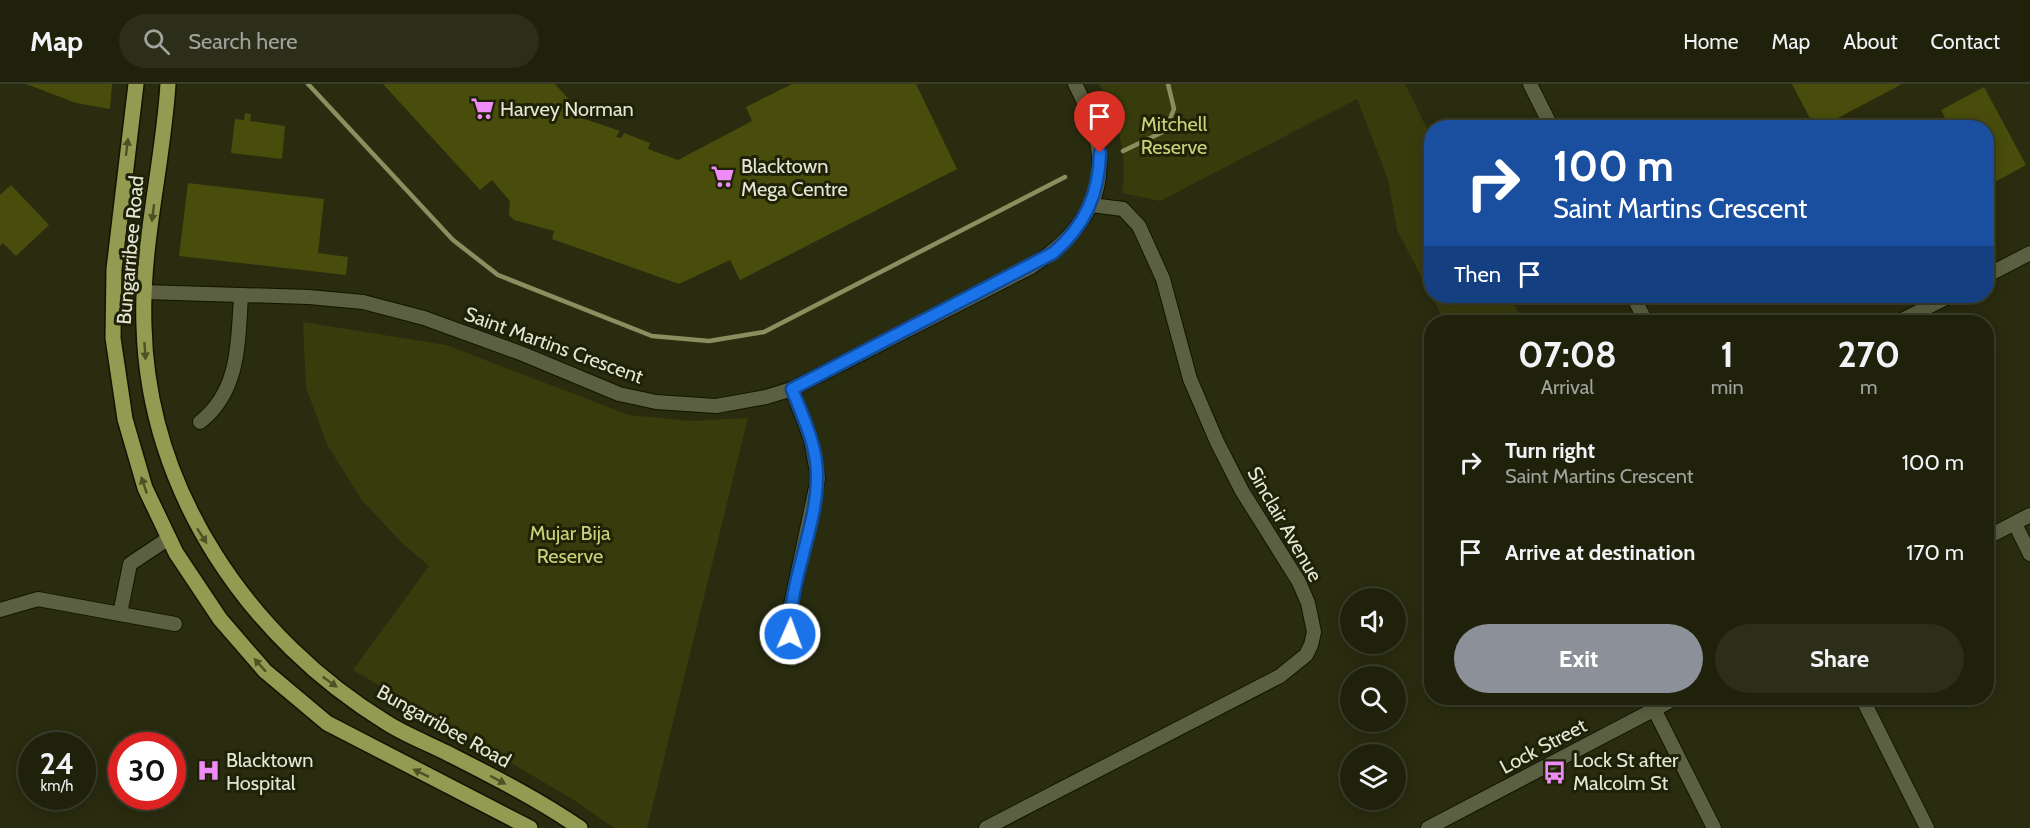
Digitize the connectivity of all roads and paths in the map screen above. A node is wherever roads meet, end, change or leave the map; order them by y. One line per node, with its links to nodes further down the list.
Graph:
1 (136, 84): 18 (main road, Bungarribee Road, one-way to 1)
2 (1076, 84): 6 (street, Saint Martins Crescent)
3 (1530, 84): 5 (street)
4 (169, 87): 9 (main road, Bungarribee Road, one-way to 9)
5 (1548, 120)
6 (1091, 205): 13 (street, Saint Martins Crescent); 30 (street, Sinclair Avenue)
7 (2030, 253): 8 (street)
8 (1994, 272)
9 (144, 292): 10 (street, Saint Martins Crescent); 29 (main road, Bungarribee Road, one-way to 29)
10 (241, 296): 13 (street, Saint Martins Crescent); 14 (street)
11 (1936, 303): 12 (street)
12 (1912, 315)
13 (792, 389): 23 (street)
14 (200, 422)
15 (2030, 515): 16 (street)
16 (2015, 524): 17 (street); 19 (street)
17 (1994, 534)
18 (169, 538): 21 (street); 28 (main road, Bungarribee Road, one-way to 18)
19 (2030, 554)
20 (0, 610): 21 (street)
21 (120, 614): 22 (street)
22 (175, 624)
23 (793, 659)
24 (1662, 705): 26 (street, Lock Street)
25 (1866, 705): 32 (street)
26 (1654, 709): 27 (street, Lock Street); 31 (street)
27 (1436, 826)
28 (530, 828)
29 (580, 828)
30 (986, 828)
31 (1714, 828)
32 (1927, 828)

